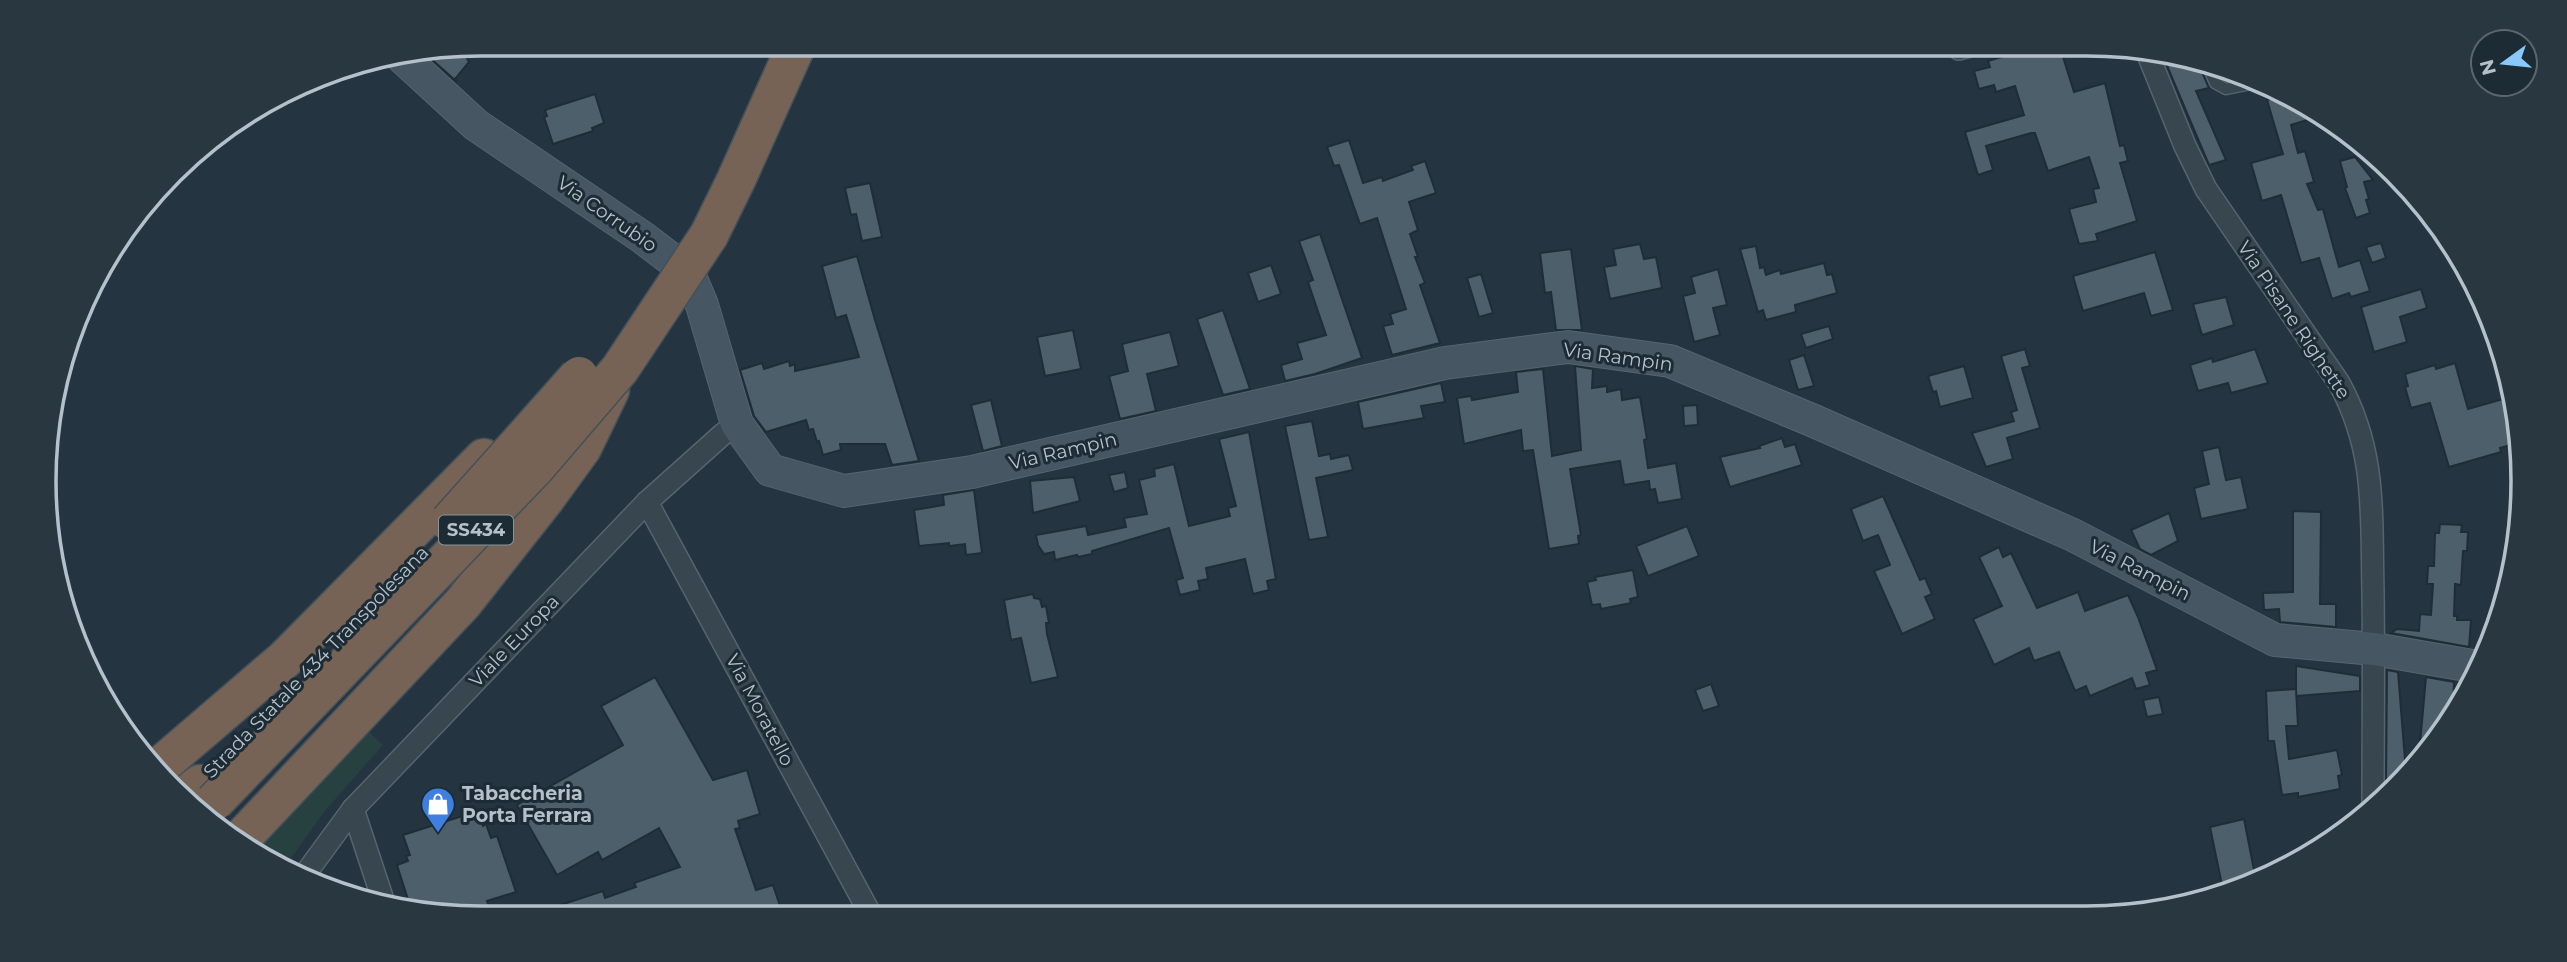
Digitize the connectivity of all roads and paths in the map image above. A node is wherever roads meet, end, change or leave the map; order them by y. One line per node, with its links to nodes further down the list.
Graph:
1 (766, 56): 7 (highway, Strada Statale 434 Transpolesana / SS434)
2 (792, 56): 7 (highway, Strada Statale 434 Transpolesana / SS434)
3 (2151, 61): 12 (street, Via Pisane Righette)
4 (408, 63): 10 (street, Via Corrubio)
5 (2212, 75): 6 (lane)
6 (2242, 86)
7 (699, 229): 8 (highway, Strada Statale 434 Transpolesana / SS434, bridge); 9 (highway, Strada Statale 434 Transpolesana / SS434, bridge)
8 (620, 369): 17 (highway, Strada Statale 434 Transpolesana / SS434, bridge); 19 (highway, bridge)
9 (542, 418): 14 (highway); 15 (highway, Strada Statale 434 Transpolesana / SS434, bridge)
10 (737, 424): 11 (street, Viale Europa); 12 (street, Via Rampin)
11 (647, 502): 18 (street, Viale Europa); 22 (street, Via Moratello)
12 (2374, 649): 13 (street, Via Rampin); 16 (street, Via Pisane Righette)
13 (2469, 665)
14 (163, 763)
15 (191, 792)
16 (2373, 795)
17 (208, 806)
18 (354, 809): 20 (street, Viale Europa); 21 (street)
19 (245, 834)
20 (309, 870)
21 (381, 894)
22 (866, 906)

